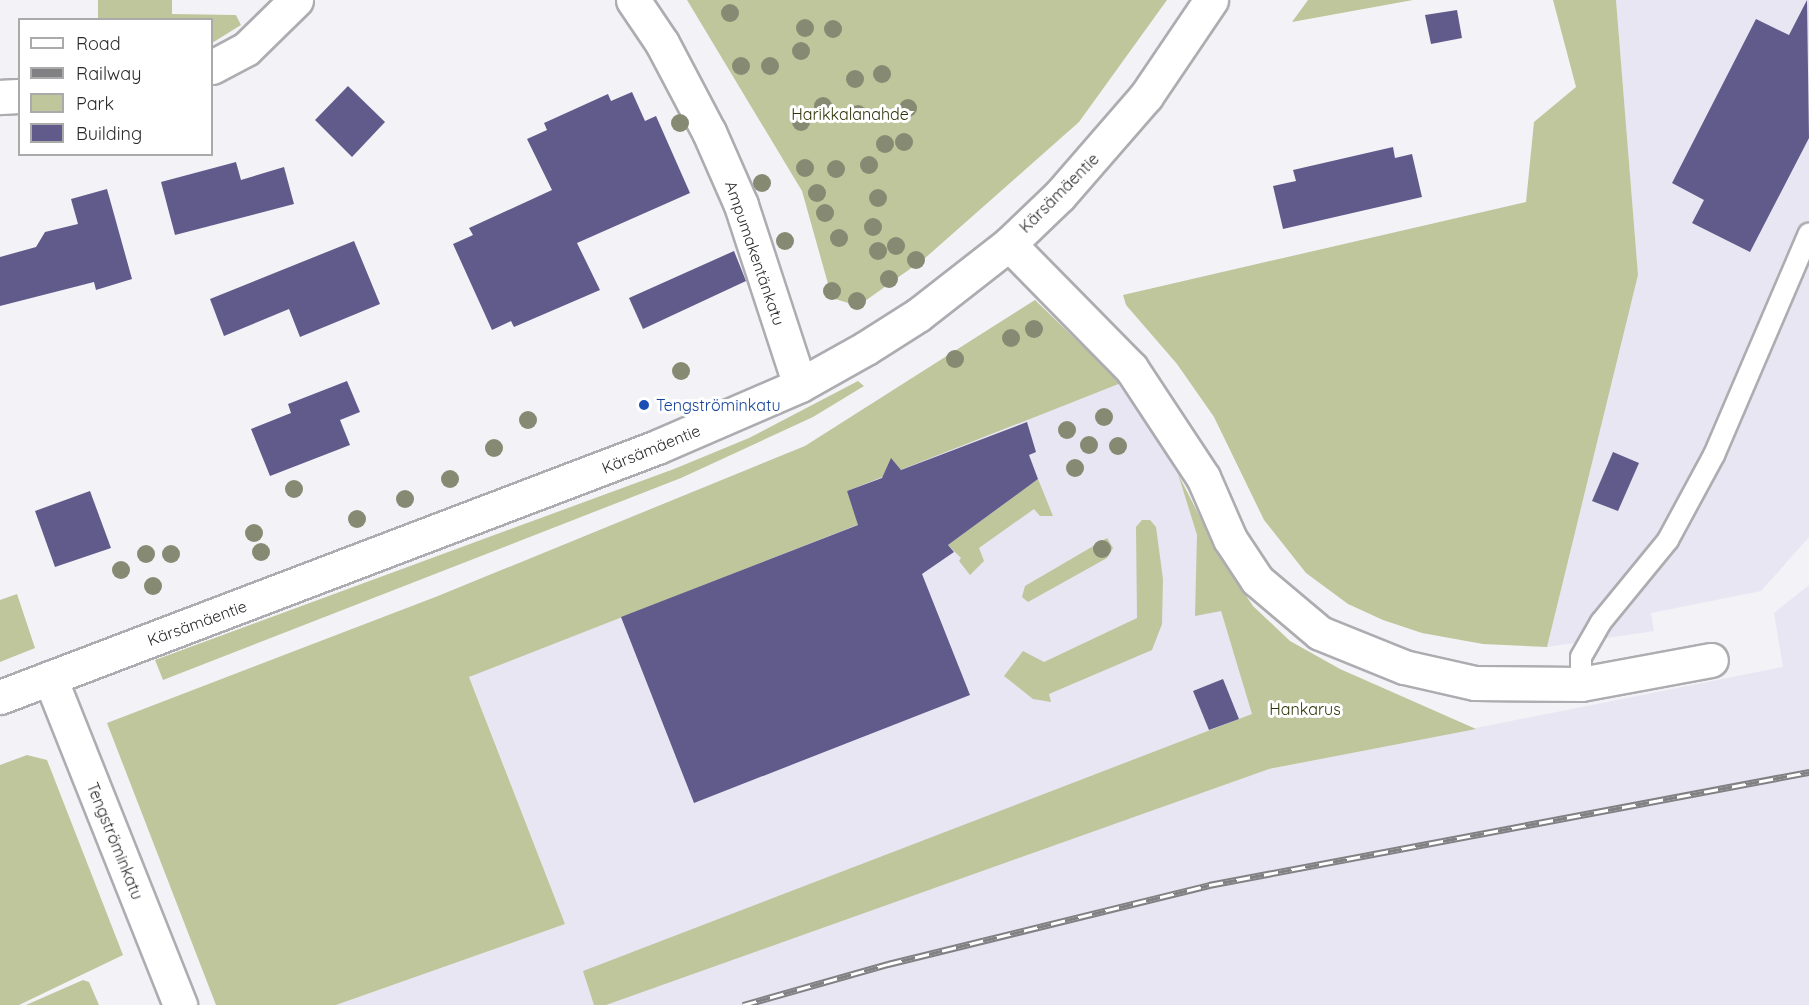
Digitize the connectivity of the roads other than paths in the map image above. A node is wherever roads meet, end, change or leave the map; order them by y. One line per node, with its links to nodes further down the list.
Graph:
1 (296, 0): 4 (street)
2 (633, 0): 10 (street, Ampumakentänkatu)
3 (1211, 0): 9 (street, Kärsämäentie)
4 (264, 14): 5 (street)
5 (213, 66)
6 (18, 96): 7 (street)
7 (0, 97)
8 (1809, 233): 13 (lane)
9 (1009, 244): 10 (street, Kärsämäentie); 13 (street)
10 (800, 385): 12 (street, Kärsämäentie)
11 (1711, 660): 13 (street)
12 (50, 678): 14 (street, Kärsämäentie); 15 (street, Tengströminkatu)
13 (1581, 684)
14 (0, 697)
15 (180, 1005)

